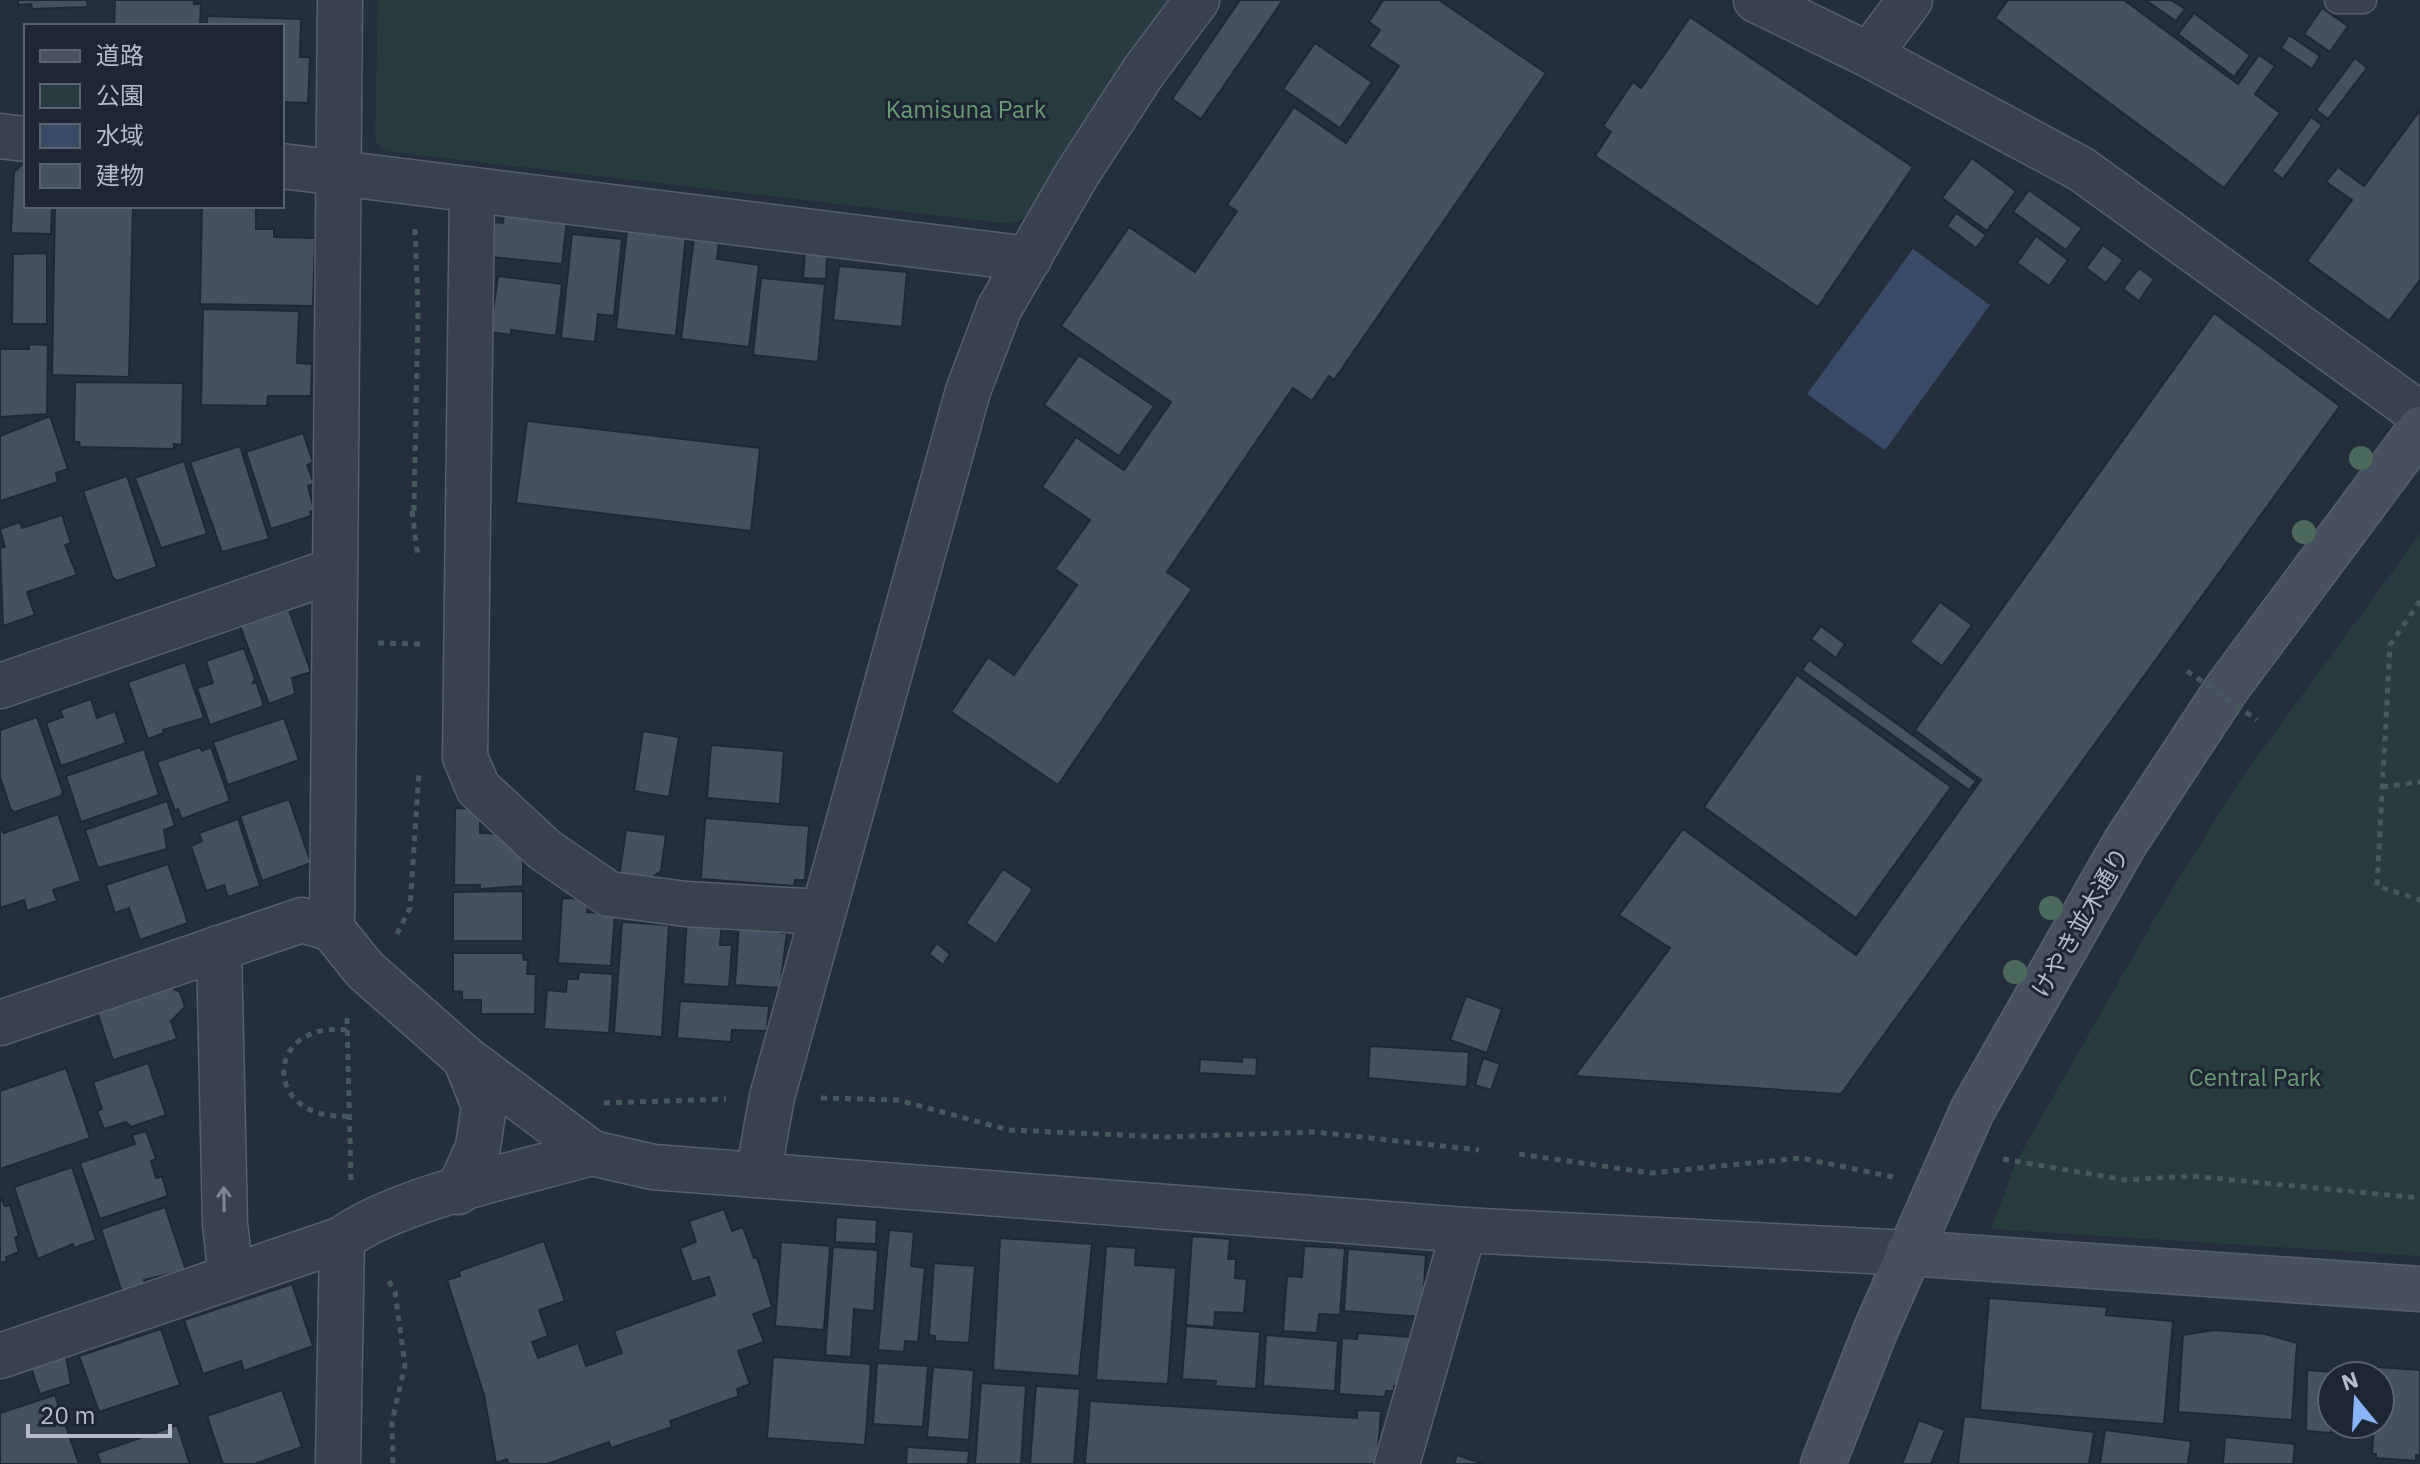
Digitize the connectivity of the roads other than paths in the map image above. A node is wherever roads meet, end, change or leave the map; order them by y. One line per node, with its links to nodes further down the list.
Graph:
1 (340, 0): 11 (street)
2 (1197, 0): 13 (street)
3 (1756, 0): 7 (street)
4 (1910, 0): 7 (street)
5 (2338, 0): 6 (lane)
6 (2363, 0)
7 (1869, 55): 14 (street)
8 (0, 136): 9 (street)
9 (24, 139)
10 (284, 166): 11 (street)
11 (339, 173): 12 (street); 16 (street)
12 (472, 190): 13 (street); 18 (street)
13 (1029, 259): 18 (street)
14 (2420, 414)
15 (2420, 429): 28 (street, けやき並木通り)
16 (335, 570): 17 (street); 19 (street)
17 (0, 686)
18 (823, 912): 24 (street)
19 (332, 929): 20 (street); 22 (street)
20 (219, 948): 21 (street); 29 (street, one-way to 20)
21 (0, 1023)
22 (465, 1058): 23 (street); 25 (street)
23 (592, 1153): 24 (street); 25 (street)
24 (758, 1175): 26 (street)
25 (458, 1192): 27 (street)
26 (1464, 1230): 28 (street); 33 (street)
27 (342, 1239): 29 (street); 32 (street)
28 (1908, 1253): 30 (street); 34 (street, けやき並木通り)
29 (231, 1277): 31 (street)
30 (2420, 1289)
31 (0, 1356)
32 (338, 1464)
33 (1397, 1464)
34 (1823, 1464)

